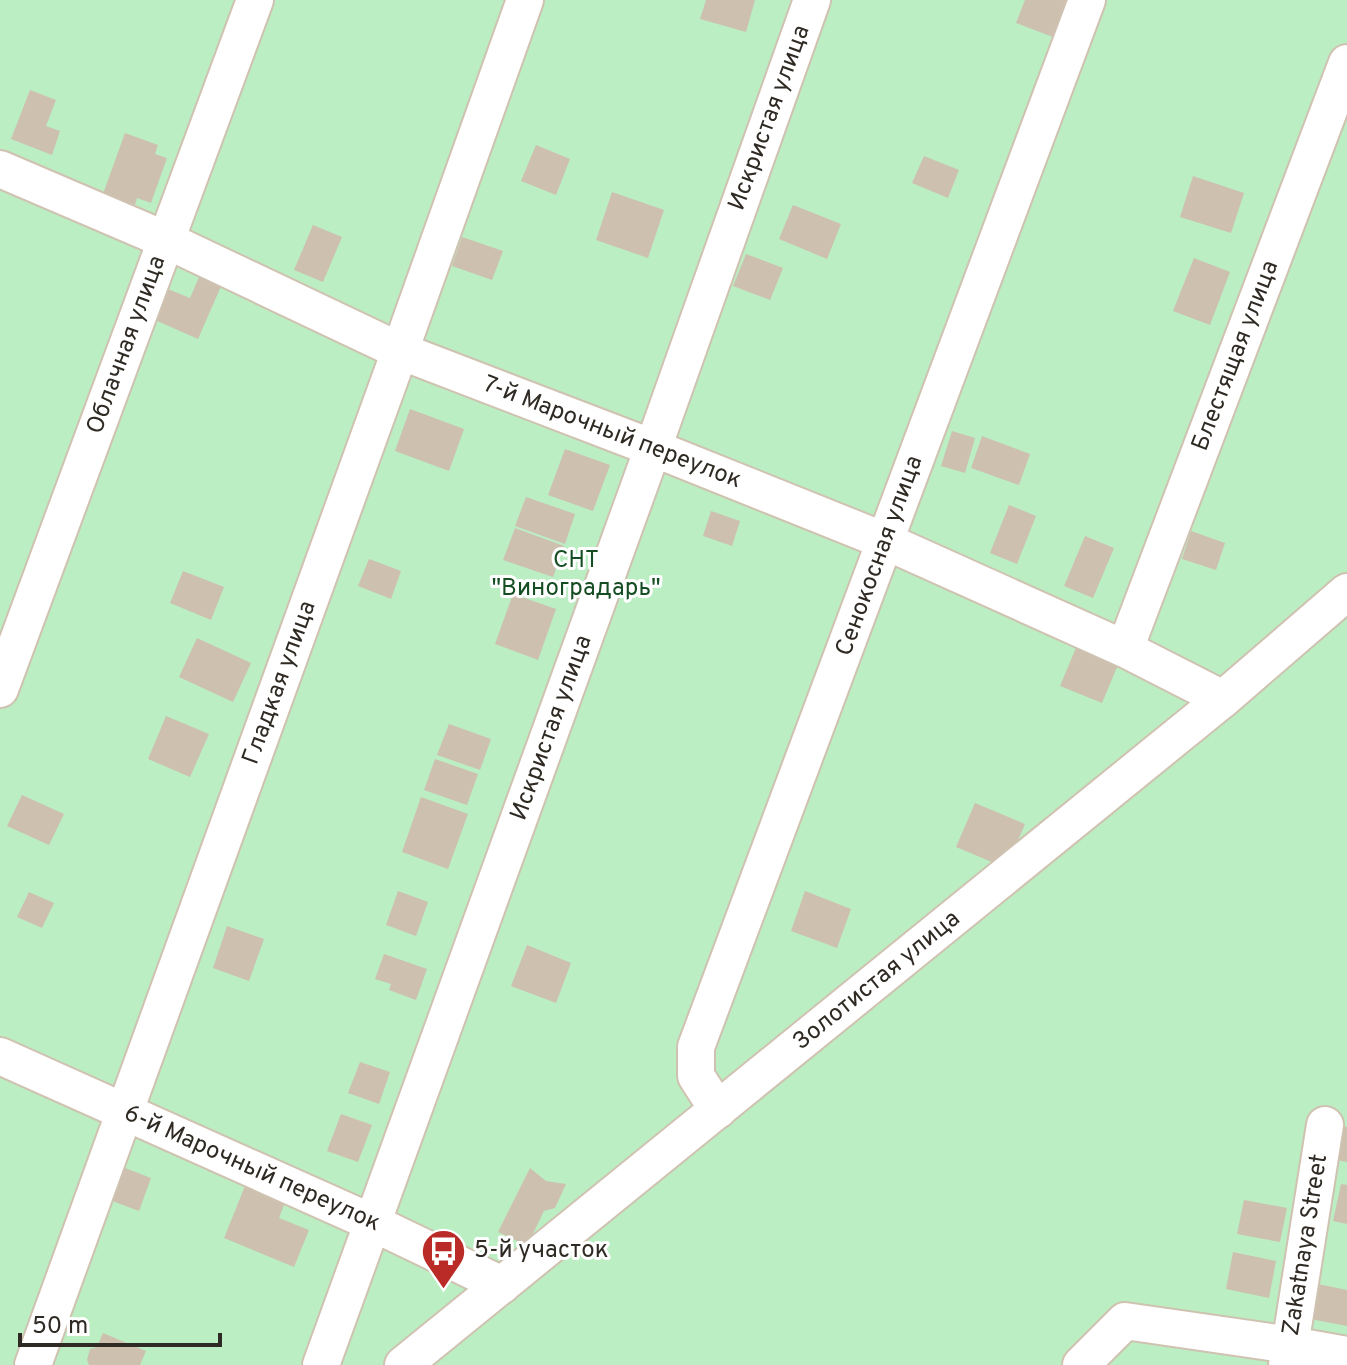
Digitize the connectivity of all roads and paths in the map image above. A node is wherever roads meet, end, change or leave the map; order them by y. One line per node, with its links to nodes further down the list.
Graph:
1 (255, 0): 7 (street, Облачная улица)
2 (525, 0): 8 (street, Гладкая улица)
3 (812, 0): 9 (street, Искристая улица)
4 (1087, 0): 10 (street, Сенокосная улица)
5 (1347, 63): 12 (street, Блестящая улица)
6 (0, 169): 7 (street, 7-й Марочный переулок)
7 (166, 240): 8 (street, 7-й Марочный переулок); 13 (street, Облачная улица)
8 (400, 351): 9 (street, 7-й Марочный переулок); 17 (street, Гладкая улица)
9 (653, 448): 10 (street, 7-й Марочный переулок); 19 (street, Искристая улица)
10 (885, 541): 12 (street, 7-й Марочный переулок); 16 (street, Сенокосная улица)
11 (1347, 592): 14 (street, Золотистая улица)
12 (1125, 649): 14 (street, 7-й Марочный переулок)
13 (0, 689)
14 (1223, 699): 16 (street, Золотистая улица)
15 (0, 1056): 17 (street, 6-й Марочный переулок)
16 (718, 1110): 20 (street, Золотистая улица)
17 (124, 1111): 19 (street, 6-й Марочный переулок); 23 (street, Гладкая улица)
18 (1325, 1125): 21 (street, Zakatnaya Street)
19 (373, 1223): 20 (street, 6-й Марочный переулок); 24 (street, Искристая улица)
20 (502, 1285): 25 (street, Золотистая улица)
21 (1289, 1355): 22 (street); 26 (street)
22 (1347, 1355)
23 (33, 1365)
24 (321, 1365)
25 (403, 1365)
26 (1081, 1365)

